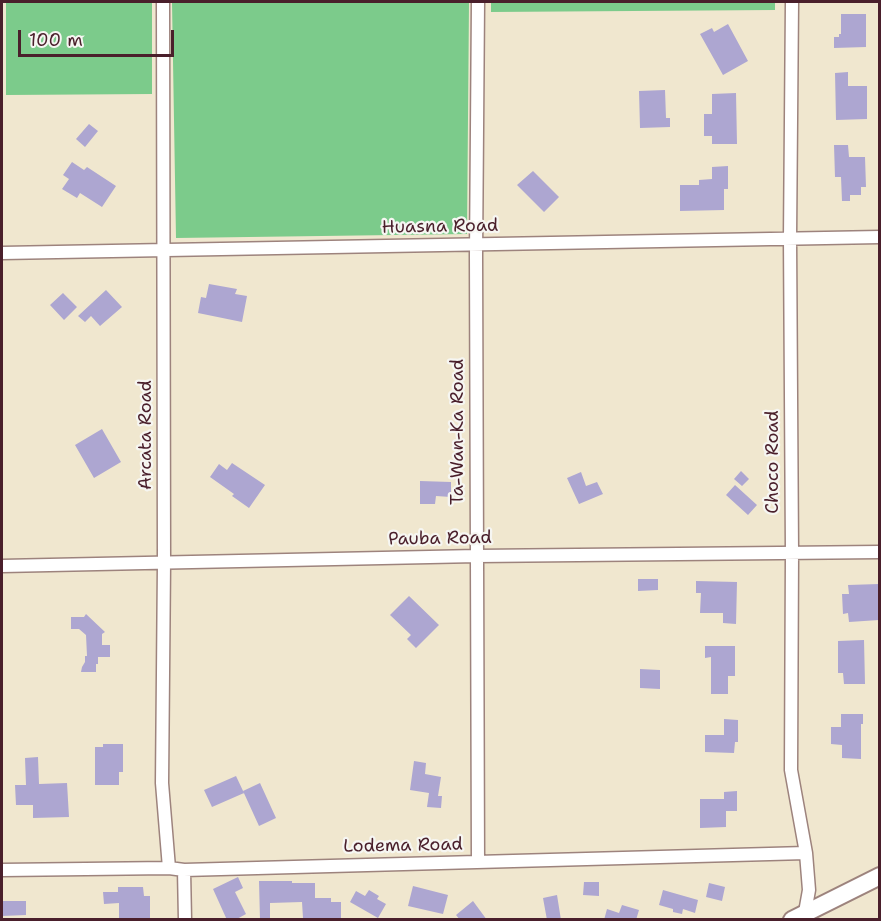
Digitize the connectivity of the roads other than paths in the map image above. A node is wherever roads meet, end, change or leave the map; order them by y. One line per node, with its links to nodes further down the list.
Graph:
1 (163, 2): 7 (street, Arcata Road)
2 (478, 2): 6 (street, Ta-Wan-Ka Road)
3 (792, 2): 5 (street, Choco Road)
4 (879, 237): 5 (street, Huasna Road)
5 (790, 238): 6 (street, Huasna Road); 10 (street, Choco Road)
6 (476, 244): 7 (street, Huasna Road); 11 (street, Ta-Wan-Ka Road)
7 (164, 250): 8 (street, Huasna Road); 12 (street, Arcata Road)
8 (2, 253)
9 (879, 552): 10 (street, Pauba Road)
10 (792, 554): 11 (street, Pauba Road); 14 (street, Choco Road)
11 (477, 556): 12 (street, Pauba Road); 15 (street, Ta-Wan-Ka Road)
12 (164, 563): 13 (street, Pauba Road); 16 (street, Arcata Road)
13 (2, 566)
14 (806, 853): 15 (street, Lodema Road); 20 (street, Choco Road)
15 (478, 862): 18 (street, Lodema Road)
16 (169, 868): 17 (street, Lodema Road); 18 (street, Lodema Road)
17 (2, 870)
18 (184, 870): 21 (street)
19 (879, 876): 20 (main road)
20 (800, 917)
21 (185, 920)

